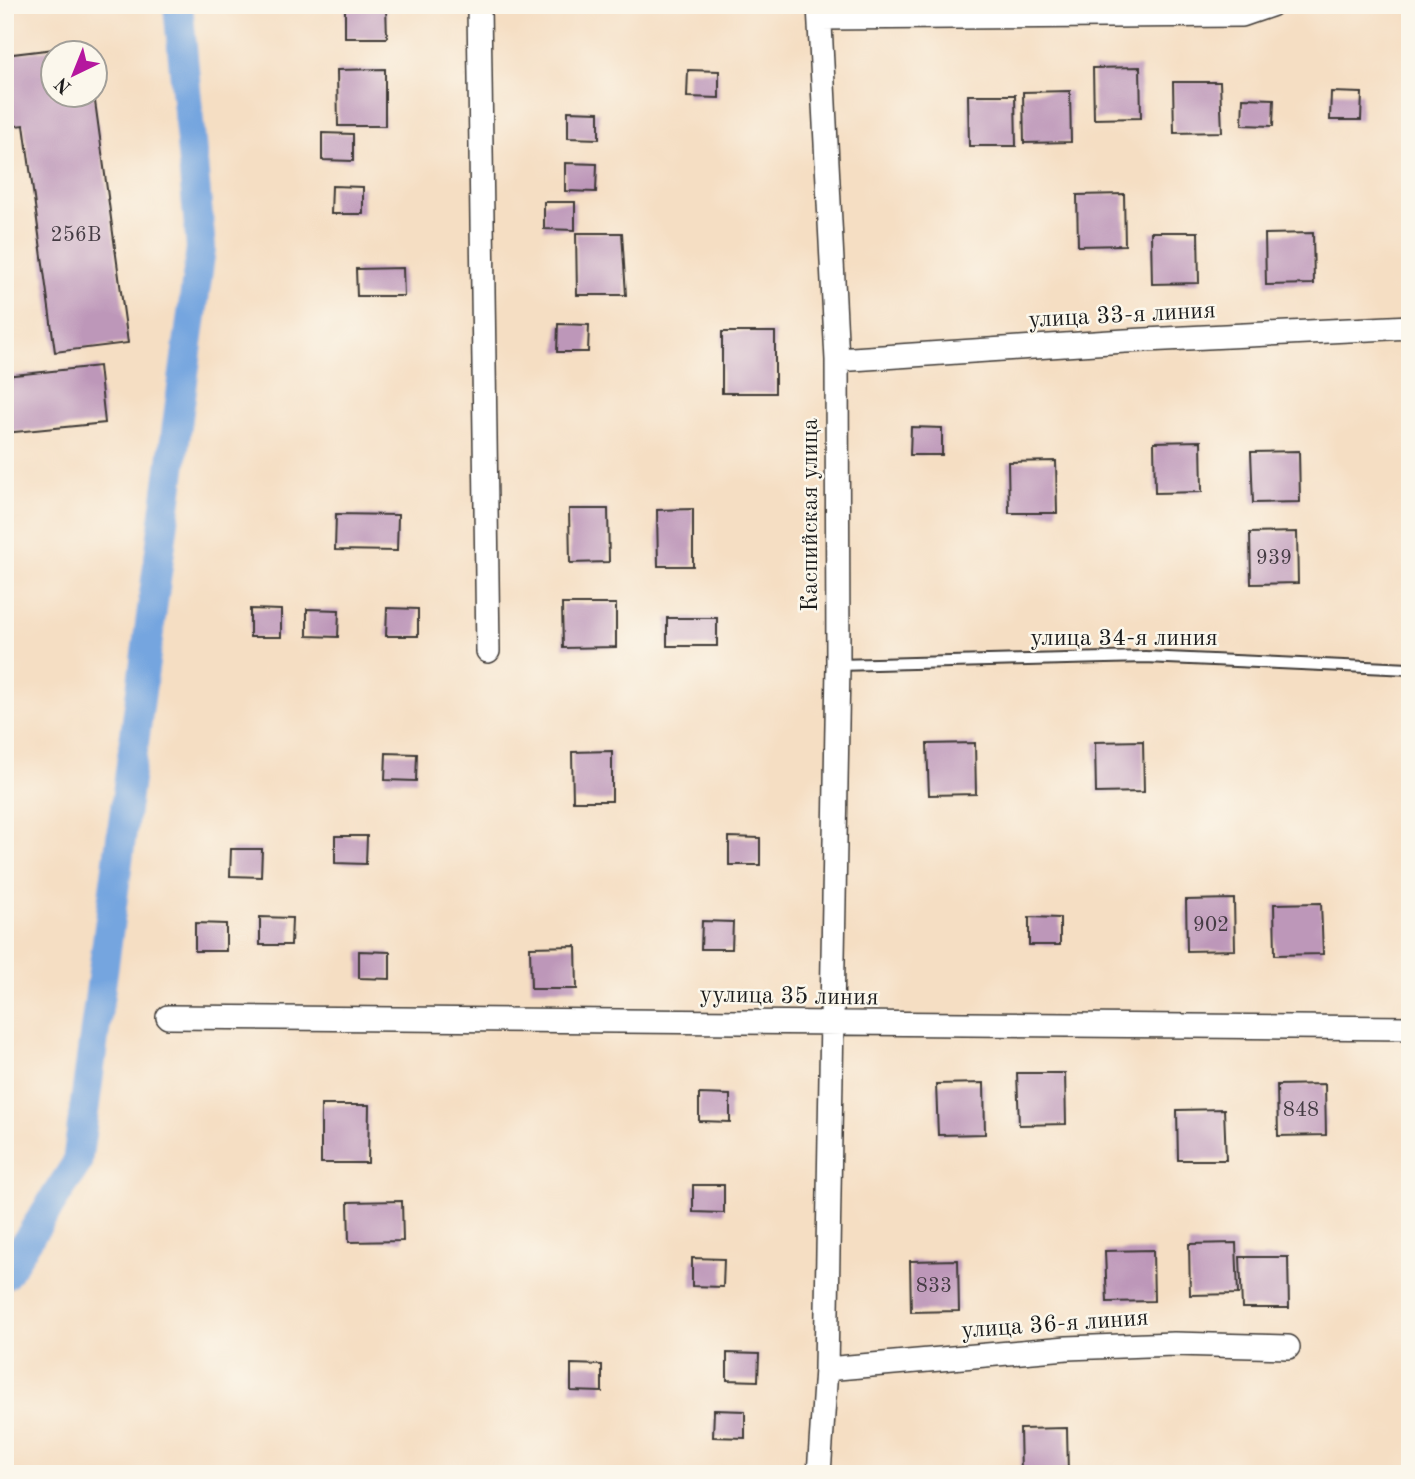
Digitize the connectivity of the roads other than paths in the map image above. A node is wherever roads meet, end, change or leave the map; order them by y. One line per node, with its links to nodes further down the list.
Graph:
1 (479, 5): 6 (street)
2 (1271, 5): 3 (street)
3 (819, 11): 5 (street, Каспийская улица)
4 (1410, 327): 5 (street, улица 33-я линия)
5 (837, 360): 7 (street, Каспийская улица)
6 (488, 651)
7 (838, 665): 8 (lane, улица 34-я линия); 10 (street, Каспийская улица)
8 (1410, 669)
9 (169, 1017): 10 (street, уулица 35 линия)
10 (833, 1024): 11 (street, уулица 35 линия); 13 (street, Каспийская улица)
11 (1410, 1028)
12 (1288, 1347): 13 (street, улица 36-я линия)
13 (825, 1369): 14 (street, Каспийская улица)
14 (819, 1474)

